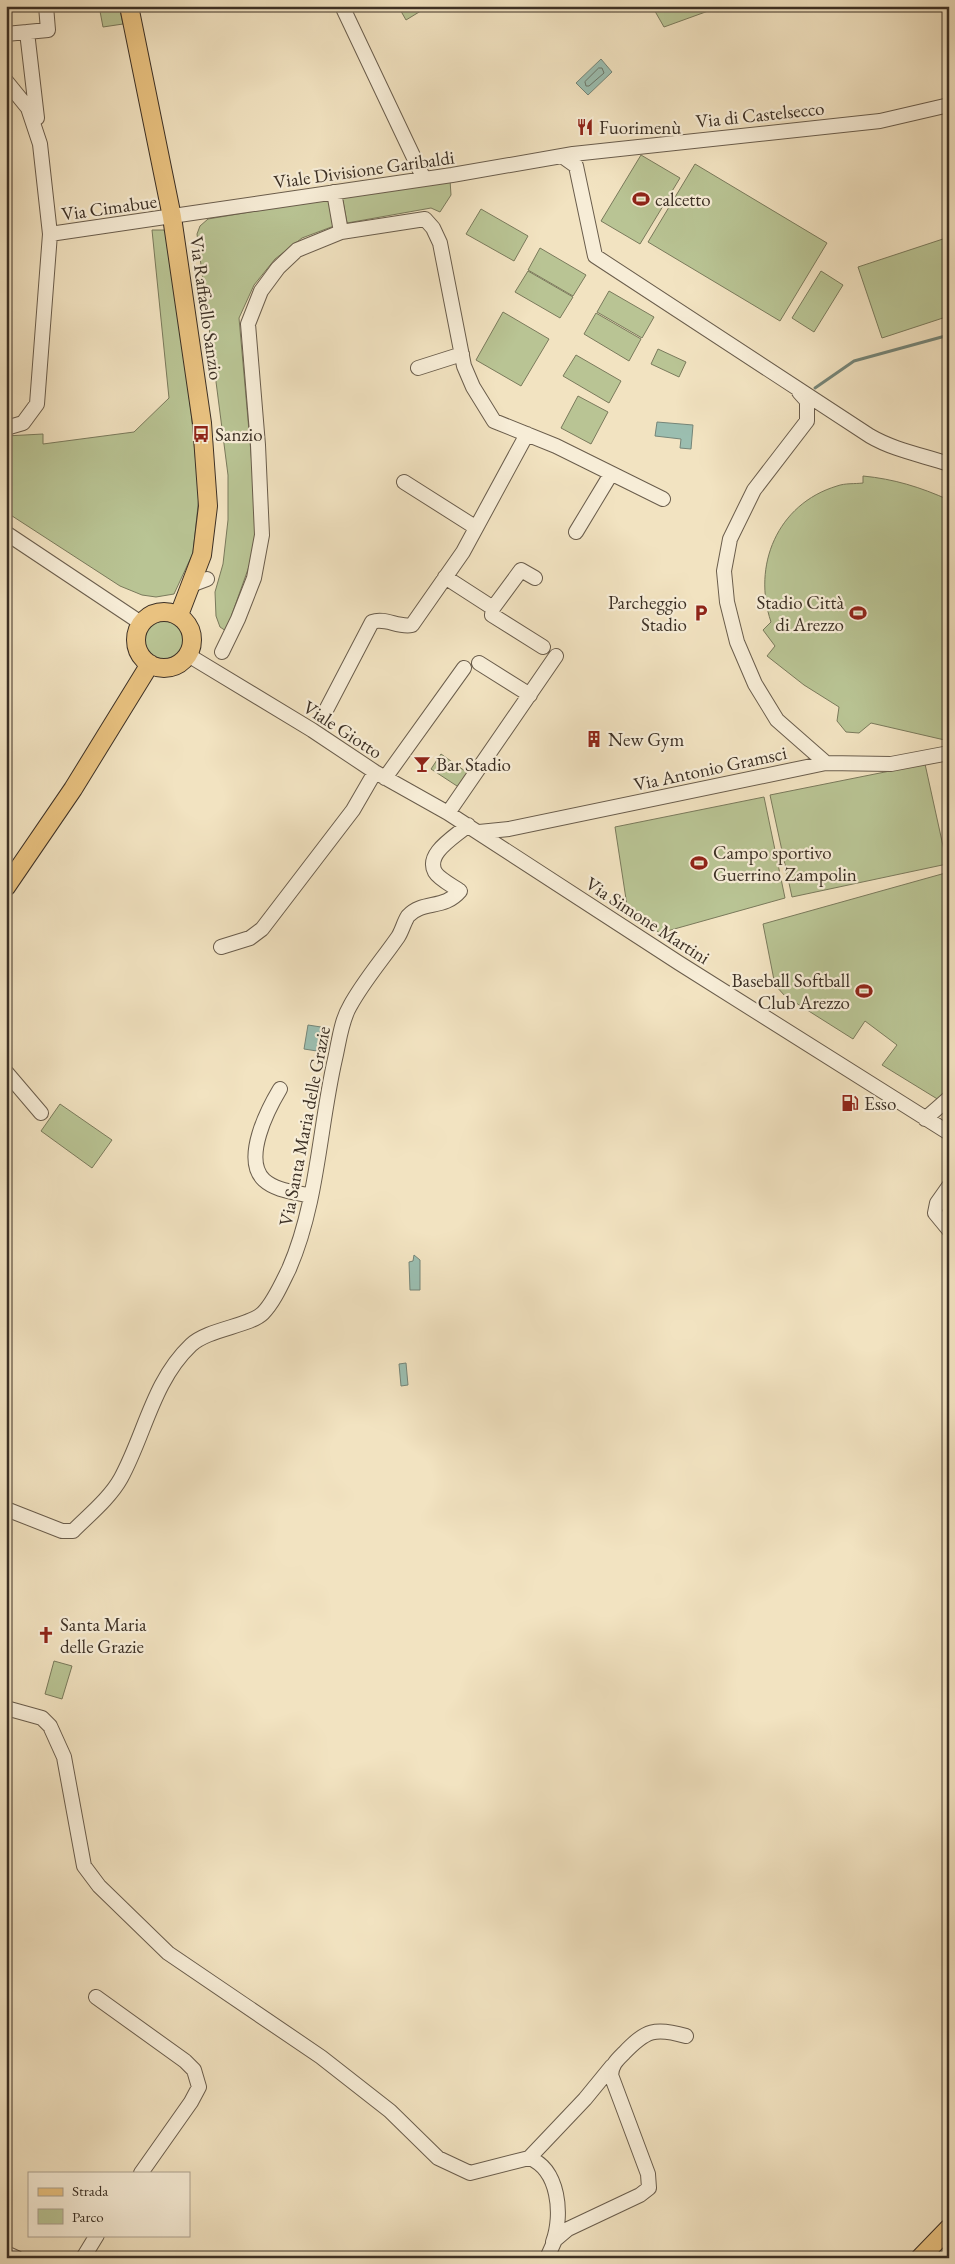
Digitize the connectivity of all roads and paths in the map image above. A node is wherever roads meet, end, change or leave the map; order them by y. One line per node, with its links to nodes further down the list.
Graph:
1 (46, 6): 4 (street)
2 (129, 6): 12 (main road, Via Raffaello Sanzio)
3 (342, 6): 10 (street)
4 (27, 32): 5 (street); 8 (street)
5 (6, 34)
6 (6, 82): 8 (street)
7 (949, 105): 9 (street, Via di Castelsecco)
8 (40, 144): 14 (street)
9 (570, 158): 10 (street, Viale Divisione Garibaldi); 17 (street)
10 (424, 179): 11 (street, Viale Divisione Garibaldi)
11 (334, 192): 12 (street, Viale Divisione Garibaldi); 13 (street)
12 (172, 218): 14 (street, Via Cimabue); 30 (main road, Via Raffaello Sanzio)
13 (341, 232): 15 (street); 33 (street)
14 (50, 234): 18 (street)
15 (462, 354): 16 (street); 19 (street)
16 (418, 368)
17 (794, 385): 20 (street); 42 (street)
18 (6, 428)
19 (527, 434): 21 (street); 24 (street)
20 (949, 464)
21 (611, 474): 23 (street); 25 (street)
22 (404, 482): 24 (street)
23 (663, 499)
24 (476, 527): 27 (street)
25 (576, 532)
26 (6, 533): 31 (street)
27 (445, 577): 29 (street); 40 (street)
28 (535, 578): 29 (street)
29 (493, 608): 32 (street)
30 (179, 615): 31 (main road); 34 (main road)
31 (141, 623): 37 (main road)
32 (543, 647)
33 (222, 652)
34 (188, 656): 37 (main road); 43 (street, Viale Giotto)
35 (556, 656): 39 (street)
36 (479, 663): 39 (street)
37 (150, 664): 46 (main road)
38 (464, 668): 43 (street)
39 (530, 695): 44 (street)
40 (324, 714)
41 (949, 753): 42 (street, Via Antonio Gramsci)
42 (826, 763): 45 (street, Via Antonio Gramsci)
43 (380, 775): 44 (street, Viale Giotto); 47 (street)
44 (448, 813): 45 (street, Viale Giotto)
45 (474, 829): 52 (street, Via Simone Martini); 55 (street, Via Santa Maria delle Grazie)
46 (6, 887)
47 (222, 947)
48 (6, 1072): 51 (street)
49 (280, 1089): 55 (street)
50 (949, 1098): 52 (street)
51 (41, 1113)
52 (925, 1119): 53 (street, Via Simone Martini)
53 (949, 1133)
54 (949, 1186): 56 (street)
55 (311, 1196): 57 (street, Via Santa Maria delle Grazie)
56 (949, 1230)
57 (6, 1509)
58 (6, 1708): 62 (street)
59 (96, 1997): 63 (street)
60 (686, 2036): 61 (street)
61 (612, 2066): 62 (street); 66 (street)
62 (529, 2158): 66 (street)
63 (142, 2172)
64 (949, 2228): 70 (main road)
65 (96, 2236): 69 (street)
66 (549, 2252)
67 (6, 2253): 68 (street)
68 (17, 2258)
69 (83, 2258)
70 (920, 2258)

